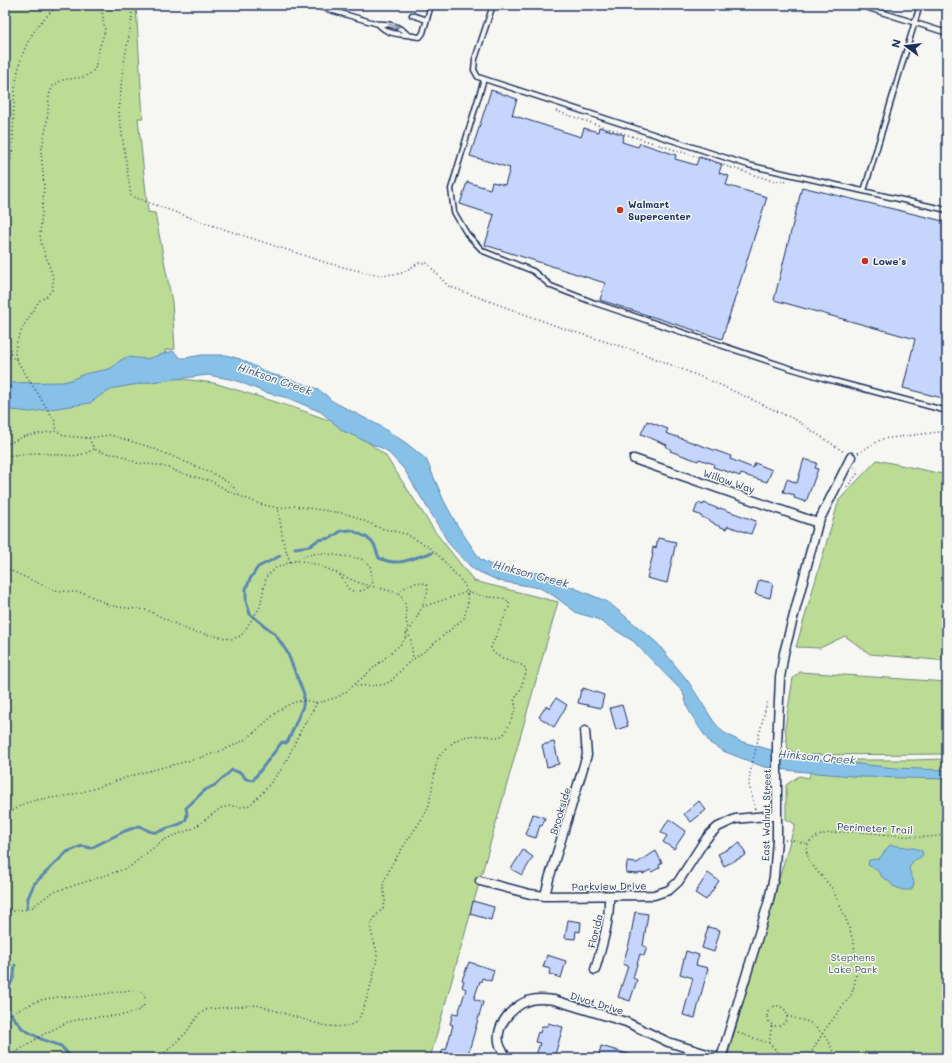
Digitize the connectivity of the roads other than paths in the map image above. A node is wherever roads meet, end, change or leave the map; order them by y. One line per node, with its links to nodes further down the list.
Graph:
1 (321, 5): 10 (lane)
2 (431, 5): 9 (lane)
3 (493, 5): 14 (lane)
4 (859, 5): 7 (lane)
5 (875, 5): 7 (lane)
6 (920, 5): 11 (lane)
7 (874, 10): 11 (lane)
8 (412, 15): 9 (lane)
9 (427, 20): 13 (lane)
10 (378, 24): 13 (lane, one-way to 13); 13 (lane)
11 (915, 24): 12 (lane); 15 (lane)
12 (947, 33)
13 (407, 34)
14 (484, 79): 15 (lane); 17 (lane)
15 (864, 191): 16 (lane)
16 (947, 210)
17 (947, 411)
18 (851, 457): 20 (street, East Walnut Street)
19 (634, 459): 20 (street, Willow Way)
20 (818, 523): 22 (street, East Walnut Street)
21 (585, 731): 24 (street, Brookside)
22 (776, 815): 25 (street, Parkview Drive); 28 (street, East Walnut Street)
23 (480, 881): 24 (street, Parkview Drive)
24 (545, 896): 25 (street, Parkview Drive)
25 (609, 896): 26 (street, Florida)
26 (594, 970)
27 (504, 1053): 28 (street, Divot Drive)
28 (720, 1058)

